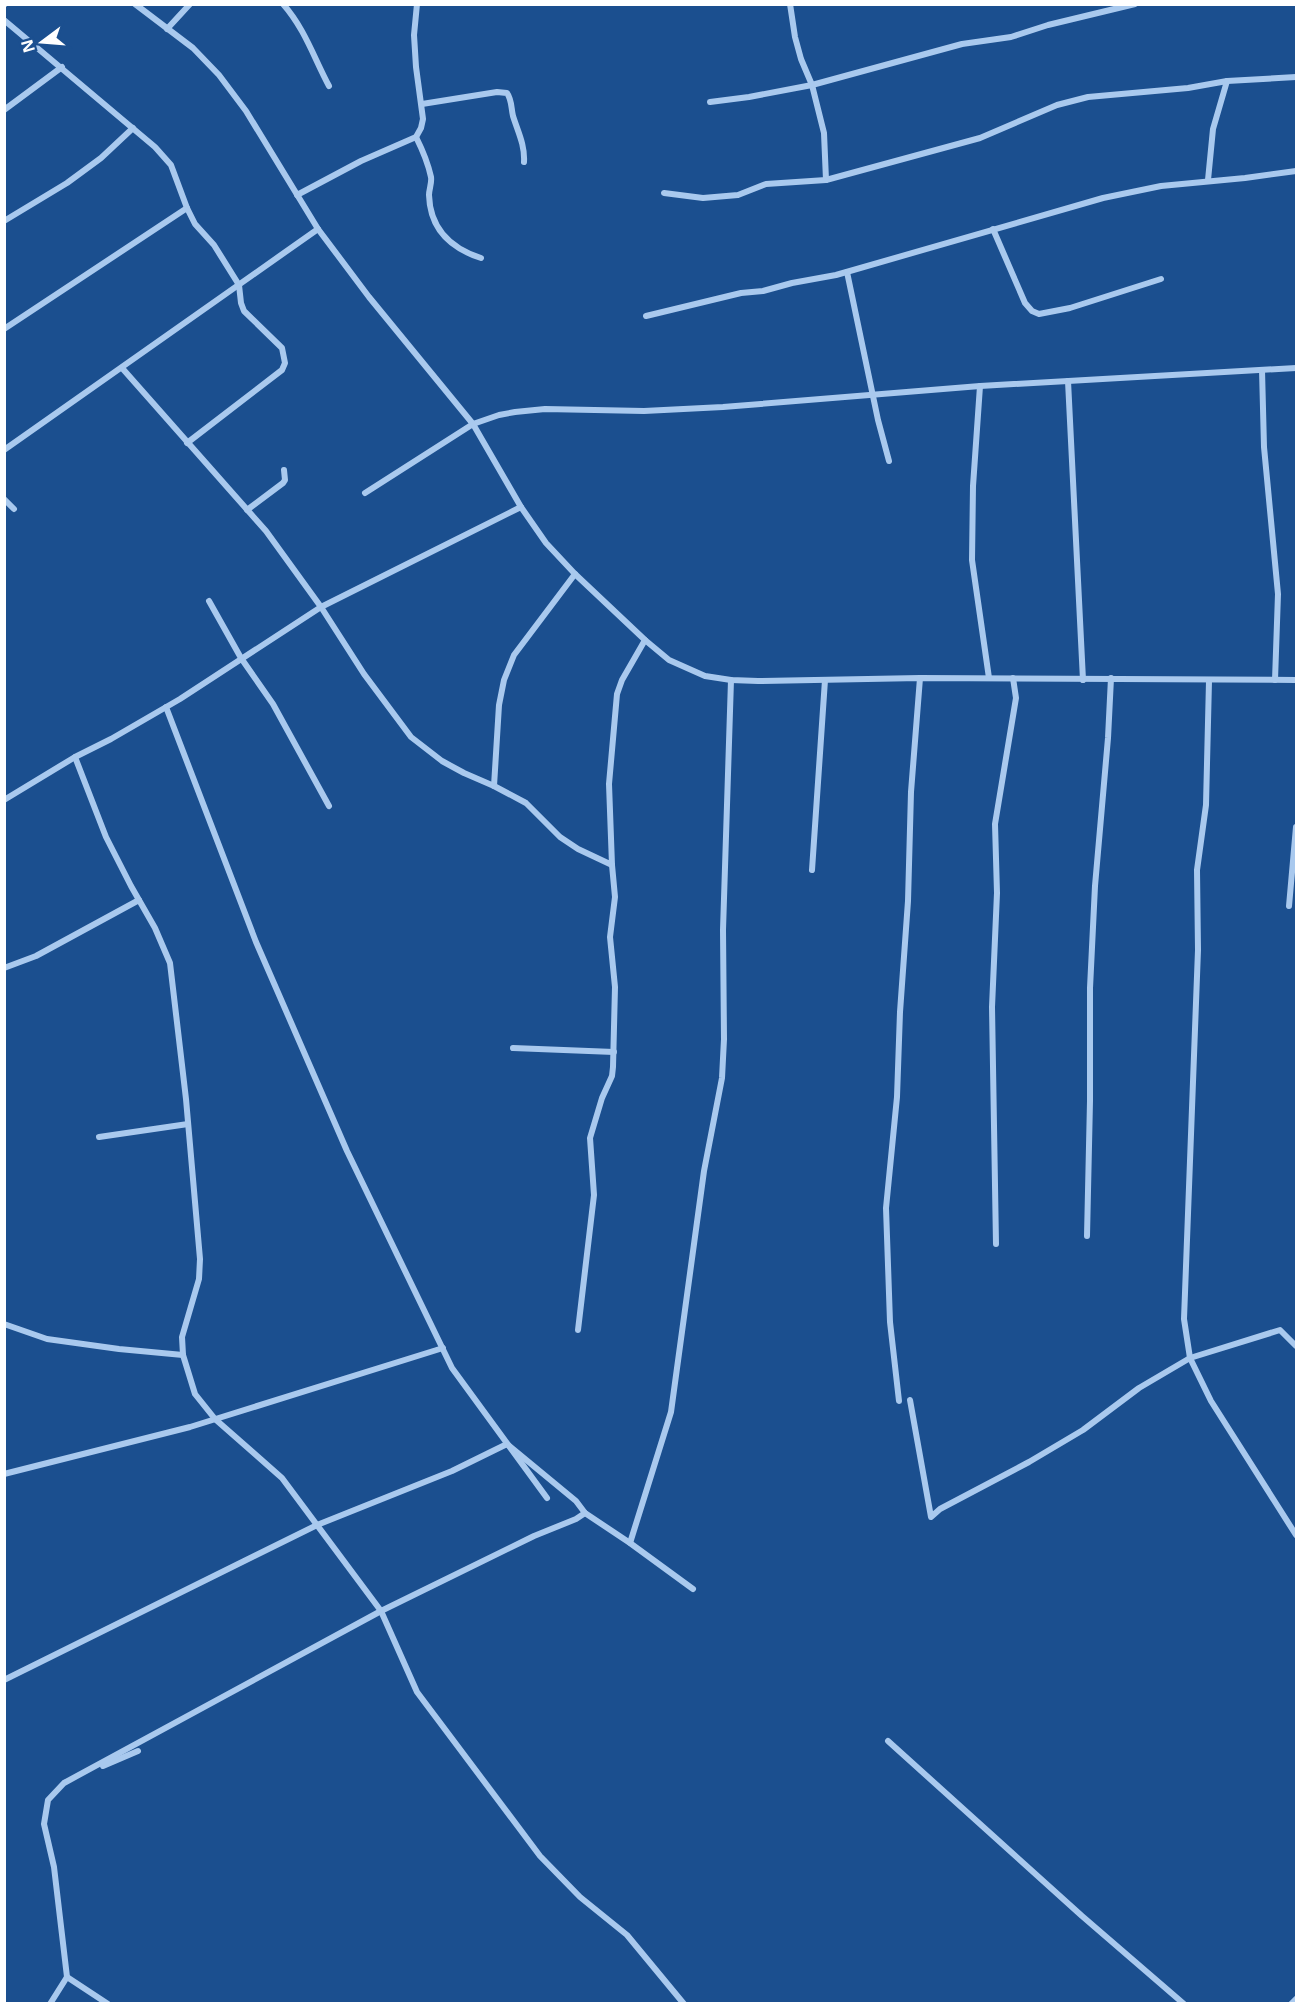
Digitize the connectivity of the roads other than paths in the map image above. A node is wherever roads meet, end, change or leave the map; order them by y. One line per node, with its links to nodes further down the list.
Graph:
1 (135, 4): 8 (street)
2 (190, 4): 8 (street)
3 (283, 4): 13 (street)
4 (417, 4): 15 (street)
5 (790, 4): 12 (street)
6 (1135, 4): 12 (street)
7 (4, 20): 9 (street)
8 (167, 29): 24 (street)
9 (62, 67): 16 (street); 17 (street)
10 (1296, 77): 11 (street)
11 (1227, 81): 21 (street); 22 (street)
12 (812, 85): 14 (street); 21 (street)
13 (329, 86)
14 (710, 102)
15 (422, 104): 18 (street); 19 (street)
16 (4, 110)
17 (133, 128): 25 (street); 26 (street)
18 (416, 137): 24 (street); 29 (street)
19 (524, 162)
20 (1296, 171): 28 (street)
21 (826, 180): 23 (street)
22 (1208, 180)
23 (664, 193)
24 (297, 195): 27 (street)
25 (187, 208): 32 (street); 34 (street)
26 (4, 221)
27 (318, 229): 32 (street); 41 (street)
28 (993, 229): 30 (street); 31 (street)
29 (481, 258)
30 (847, 272): 33 (street); 40 (street)
31 (1161, 279)
32 (239, 285): 35 (street); 42 (street)
33 (645, 316)
34 (4, 329)
35 (122, 368): 42 (street); 43 (street)
36 (1296, 368): 37 (street)
37 (1262, 370): 38 (street); 62 (street)
38 (1068, 381): 39 (street); 61 (street)
39 (980, 386): 40 (street); 56 (street)
40 (873, 394): 41 (street); 44 (street)
41 (473, 424): 46 (street); 48 (street)
42 (187, 443): 50 (street)
43 (4, 450)
44 (889, 461)
45 (284, 470): 50 (street)
46 (365, 493)
47 (4, 499): 49 (street)
48 (520, 507): 51 (street); 53 (street)
49 (14, 509)
50 (247, 510): 53 (street)
51 (575, 574): 54 (street); 67 (street)
52 (209, 601): 69 (street)
53 (321, 607): 65 (street); 67 (street)
54 (645, 640): 59 (street); 71 (street)
55 (920, 678): 56 (street); 60 (street); 89 (street)
56 (989, 678): 57 (street)
57 (1013, 678): 61 (street); 81 (street)
58 (1111, 678): 61 (street); 64 (street); 80 (street)
59 (731, 680): 60 (street); 96 (street)
60 (825, 680): 72 (street)
61 (1083, 680)
62 (1275, 680): 63 (street); 64 (street)
63 (1296, 680)
64 (1209, 681): 87 (street)
65 (166, 707): 66 (street); 85 (street)
66 (75, 757): 68 (street); 73 (street)
67 (494, 786): 71 (street)
68 (4, 801)
69 (329, 806)
70 (1296, 827): 74 (street)
71 (612, 865): 77 (street)
72 (812, 870)
73 (139, 900): 75 (street); 78 (street)
74 (1289, 906)
75 (4, 968)
76 (513, 1048): 77 (street)
77 (614, 1052): 83 (street)
78 (188, 1124): 79 (street); 86 (street)
79 (99, 1137)
80 (1087, 1236)
81 (996, 1244)
82 (4, 1324): 86 (street)
83 (578, 1330)
84 (1296, 1346): 87 (street)
85 (442, 1348): 90 (street); 92 (street)
86 (183, 1355): 90 (street)
87 (1190, 1358): 88 (street); 95 (street)
88 (910, 1400)
89 (899, 1401)
90 (215, 1419): 91 (street); 94 (street)
91 (44, 1464)
92 (546, 1498)
93 (585, 1513): 94 (street); 96 (street); 98 (street)
94 (316, 1525): 98 (street); 99 (street)
95 (1296, 1535)
96 (630, 1543): 97 (street)
97 (693, 1589)
98 (381, 1611): 102 (street); 107 (street)
99 (4, 1680)
100 (888, 1742): 108 (street)
101 (138, 1751): 102 (street)
102 (64, 1783): 103 (street)
103 (67, 1977): 105 (street); 106 (street)
104 (1296, 1999): 109 (street)
105 (50, 2004)
106 (108, 2004)
107 (684, 2004)
108 (1184, 2004)
109 (1291, 2004)

